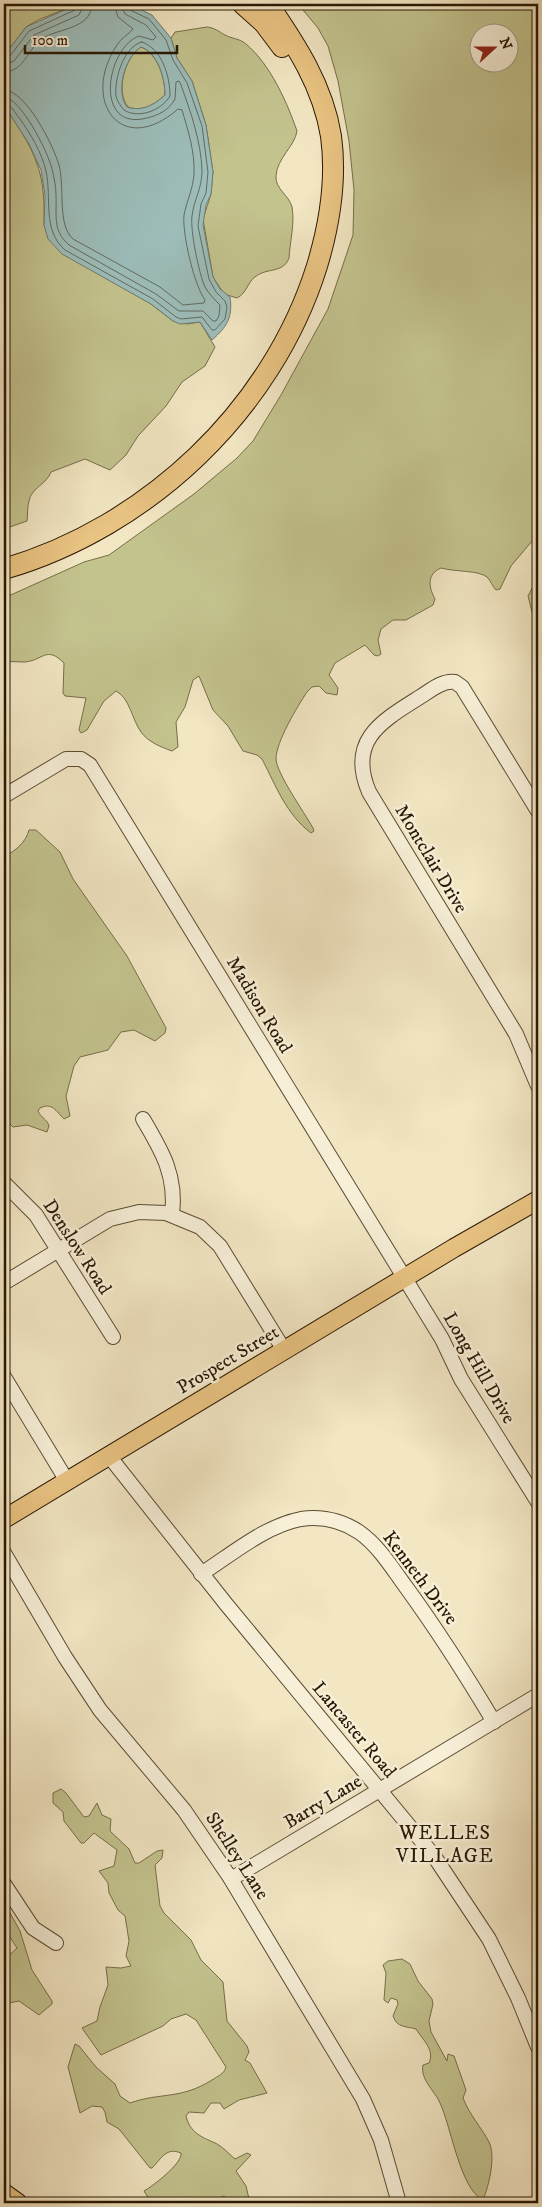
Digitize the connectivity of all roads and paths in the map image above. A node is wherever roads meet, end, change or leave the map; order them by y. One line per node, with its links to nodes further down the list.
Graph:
1 (243, 4): 3 (highway)
2 (268, 4): 4 (highway)
3 (4, 556)
4 (4, 569)
5 (4, 796): 13 (street, Madison Road)
6 (538, 811): 7 (street, Montclair Drive)
7 (538, 1086)
8 (143, 1119): 11 (street)
9 (4, 1183): 12 (street, Denslow Road)
10 (538, 1200): 13 (main road, Prospect Street)
11 (172, 1214): 12 (street); 16 (street)
12 (59, 1249): 14 (street); 15 (street, Denslow Road)
13 (404, 1278): 16 (main road, Prospect Street); 20 (street, Long Hill Drive)
14 (4, 1283)
15 (113, 1337)
16 (284, 1350): 18 (main road, Prospect Street)
17 (4, 1377): 19 (street)
18 (109, 1456): 19 (main road, Prospect Street); 23 (street, Lancaster Road)
19 (67, 1481): 21 (main road, Prospect Street)
20 (538, 1502)
21 (4, 1519)
22 (4, 1553): 27 (street, Shelley Lane)
23 (201, 1574): 25 (street, Kenneth Drive); 26 (street, Lancaster Road)
24 (538, 1695): 25 (street, Barry Lane)
25 (494, 1722): 26 (street, Barry Lane)
26 (379, 1790): 27 (street, Barry Lane); 30 (street, Lancaster Road)
27 (231, 1879): 33 (street, Shelley Lane)
28 (4, 1884): 29 (street)
29 (56, 1943)
30 (538, 2047)
31 (4, 2193): 32 (main road)
32 (18, 2203)
33 (399, 2203)

